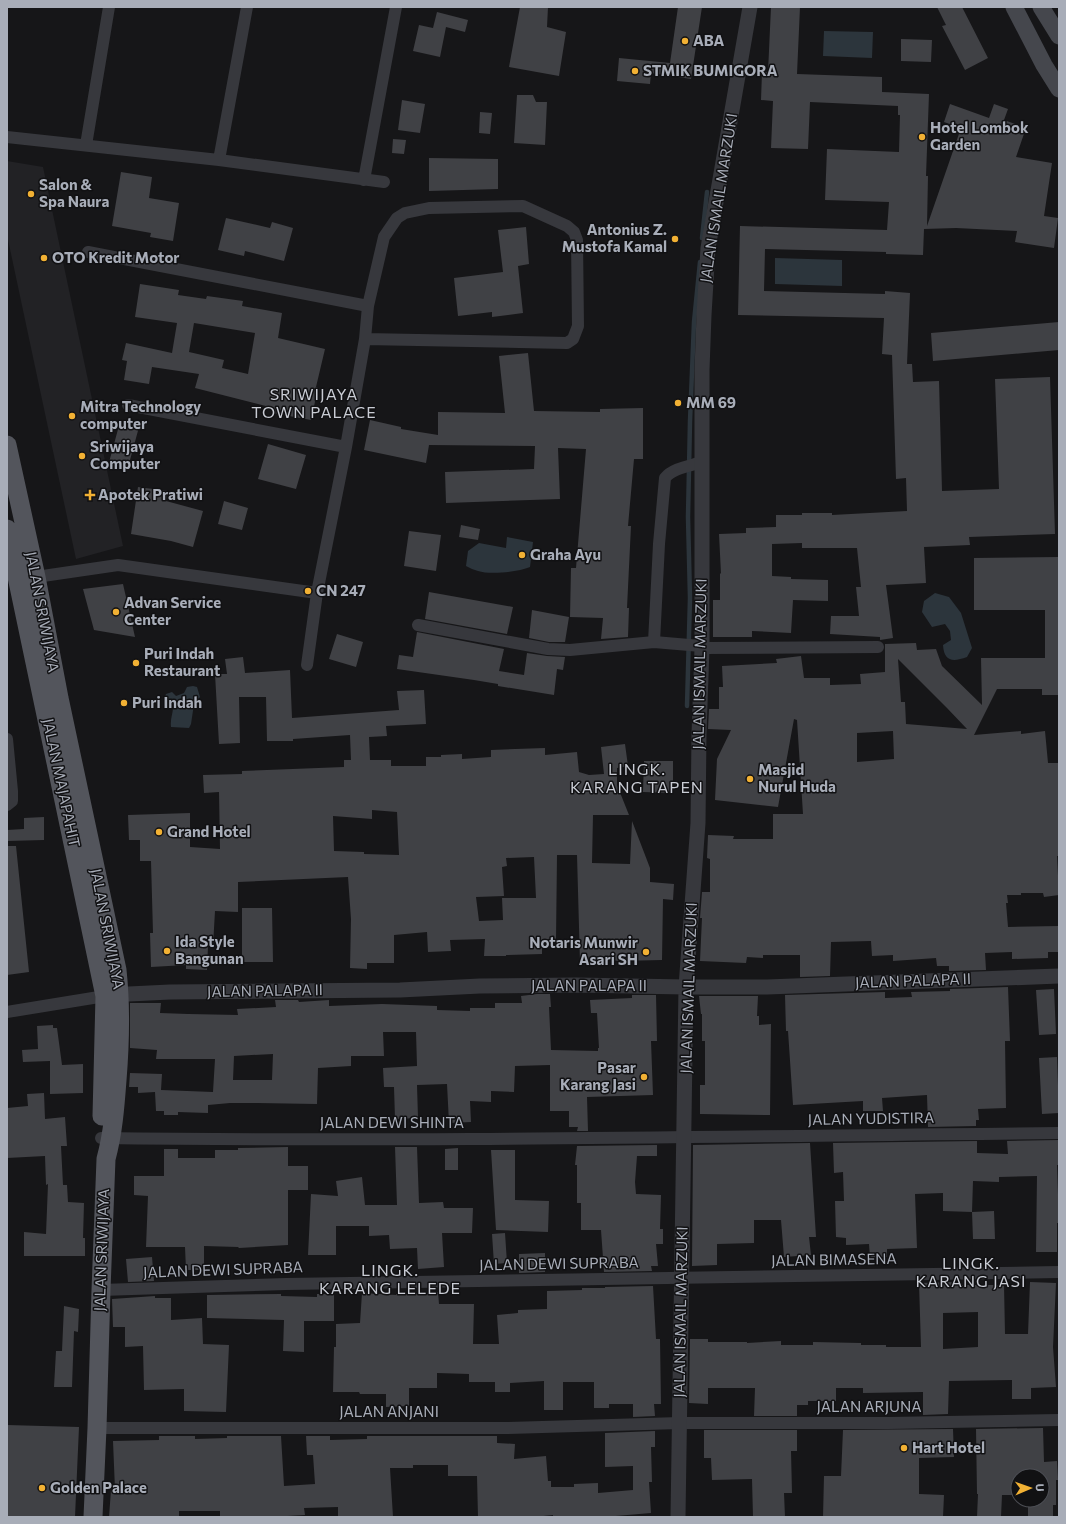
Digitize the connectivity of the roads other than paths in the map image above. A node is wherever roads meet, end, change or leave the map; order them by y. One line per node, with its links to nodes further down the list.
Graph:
1 (109, 7): 10 (street)
2 (247, 7): 11 (street)
3 (396, 7): 12 (street)
4 (750, 7): 20 (street, JALAN ISMAIL MARZUKI)
5 (1014, 7): 8 (main road)
6 (1041, 7): 7 (main road)
7 (1059, 36)
8 (1059, 89)
9 (7, 137): 10 (street)
10 (86, 145): 11 (street)
11 (219, 160): 12 (street)
12 (364, 180): 13 (street)
13 (384, 182)
14 (88, 252): 15 (street)
15 (368, 306): 16 (street); 16 (street)
16 (365, 339): 19 (street)
17 (128, 405): 19 (street)
18 (7, 445): 22 (main road, JALAN SRIWIJAYA)
19 (346, 447): 23 (street)
20 (698, 463): 25 (street); 26 (street, JALAN ISMAIL MARZUKI)
21 (7, 531): 33 (main road, JALAN MAJAPAHIT)
22 (36, 577): 23 (street); 33 (main road, JALAN SRIWIJAYA)
23 (317, 593): 28 (street)
24 (418, 625): 25 (street)
25 (654, 642): 26 (street)
26 (698, 647): 27 (street); 32 (street, JALAN ISMAIL MARZUKI)
27 (878, 647)
28 (307, 665)
29 (7, 739): 30 (street)
30 (7, 805)
31 (1059, 976): 32 (street, JALAN PALAPA II)
32 (686, 988): 33 (street, JALAN PALAPA II); 36 (street, JALAN ISMAIL MARZUKI)
33 (112, 995): 34 (street); 37 (main road, JALAN MAJAPAHIT)
34 (7, 1012)
35 (1059, 1133): 36 (street, JALAN YUDISTIRA)
36 (684, 1137): 37 (street, JALAN DEWI SHINTA); 40 (street, JALAN ISMAIL MARZUKI)
37 (106, 1138): 38 (main road, JALAN MAJAPAHIT)
38 (106, 1159): 41 (main road, JALAN SRIWIJAYA)
39 (1059, 1272): 40 (street, JALAN BIMASENA)
40 (682, 1278): 41 (street, JALAN DEWI SUPRABA); 43 (street, JALAN ISMAIL MARZUKI)
41 (100, 1290): 44 (main road, JALAN SRIWIJAYA)
42 (1059, 1420): 43 (street, JALAN ARJUNA)
43 (680, 1423): 44 (street, JALAN ANJANI); 46 (street, JALAN ISMAIL MARZUKI)
44 (97, 1428): 45 (main road, JALAN SRIWIJAYA)
45 (93, 1517)
46 (678, 1517)

